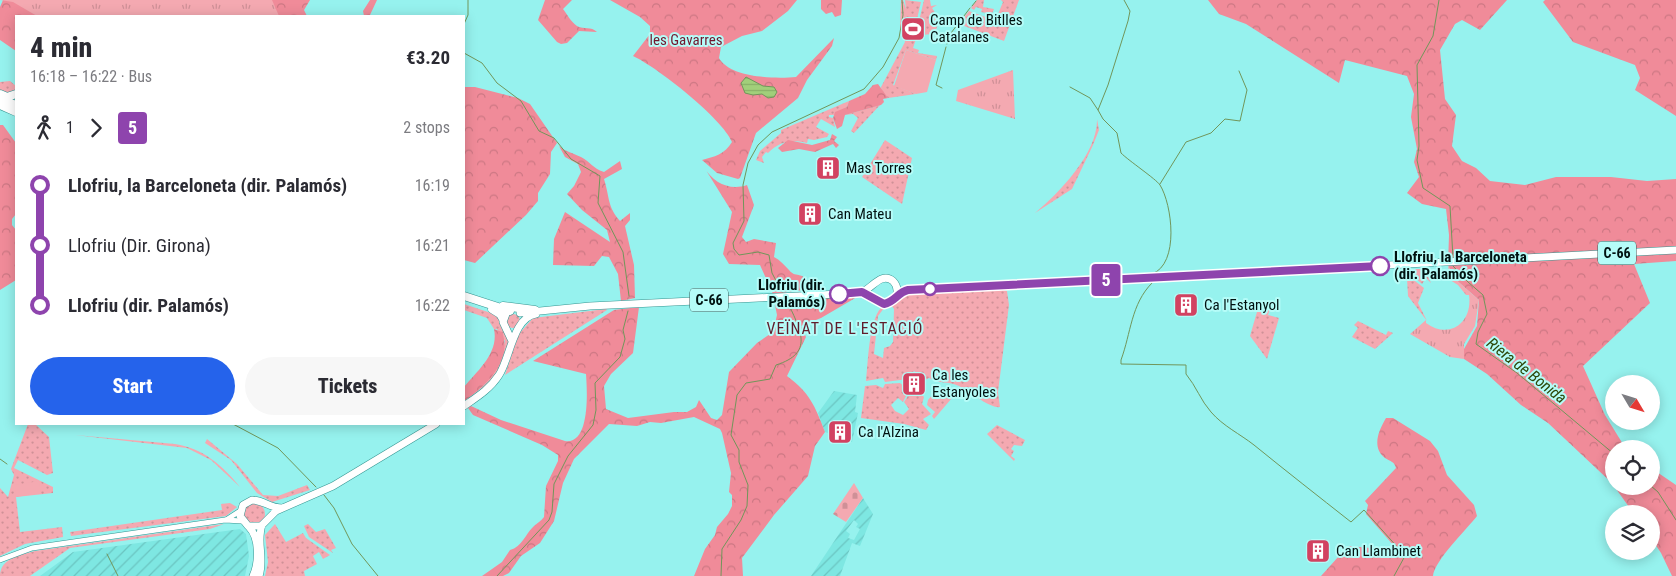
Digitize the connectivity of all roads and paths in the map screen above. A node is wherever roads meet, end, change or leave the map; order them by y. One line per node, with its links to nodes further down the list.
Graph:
1 (0, 94): 2 (highway)
2 (15, 94)
3 (0, 99): 5 (highway)
4 (0, 105): 7 (highway)
5 (15, 106)
6 (0, 110): 8 (highway)
7 (15, 112)
8 (15, 116)
9 (1676, 250): 12 (main road, C-66)
10 (874, 284): 11 (main road); 13 (main road); 17 (main road)
11 (896, 285): 12 (main road); 15 (main road)
12 (908, 290): 15 (main road)
13 (862, 292): 17 (main road); 19 (main road, C-66)
14 (465, 296): 18 (highway)
15 (896, 297): 17 (main road)
16 (465, 300): 23 (highway)
17 (876, 300)
18 (492, 304): 20 (highway); 21 (highway)
19 (612, 305): 20 (main road, C-66); 24 (main road, C-66)
20 (535, 310): 22 (main road, C-66)
21 (510, 311): 22 (main road); 23 (main road)
22 (520, 313): 24 (main road)
23 (503, 319): 25 (main road)
24 (523, 322): 26 (main road)
25 (507, 328): 26 (main road); 27 (main road)
26 (518, 329): 27 (main road)
27 (512, 341): 28 (main road)
28 (465, 405)
29 (434, 425): 31 (main road)
30 (266, 506): 31 (main road); 32 (main road); 35 (main road)
31 (282, 508): 35 (main road)
32 (240, 511): 33 (street); 34 (main road)
33 (225, 520): 34 (street); 37 (street)
34 (242, 521): 36 (main road)
35 (265, 522): 36 (main road); 41 (main road)
36 (249, 527): 40 (main road)
37 (6, 557): 38 (street); 39 (street)
38 (0, 560)
39 (0, 565)
40 (254, 576)
41 (259, 576)

